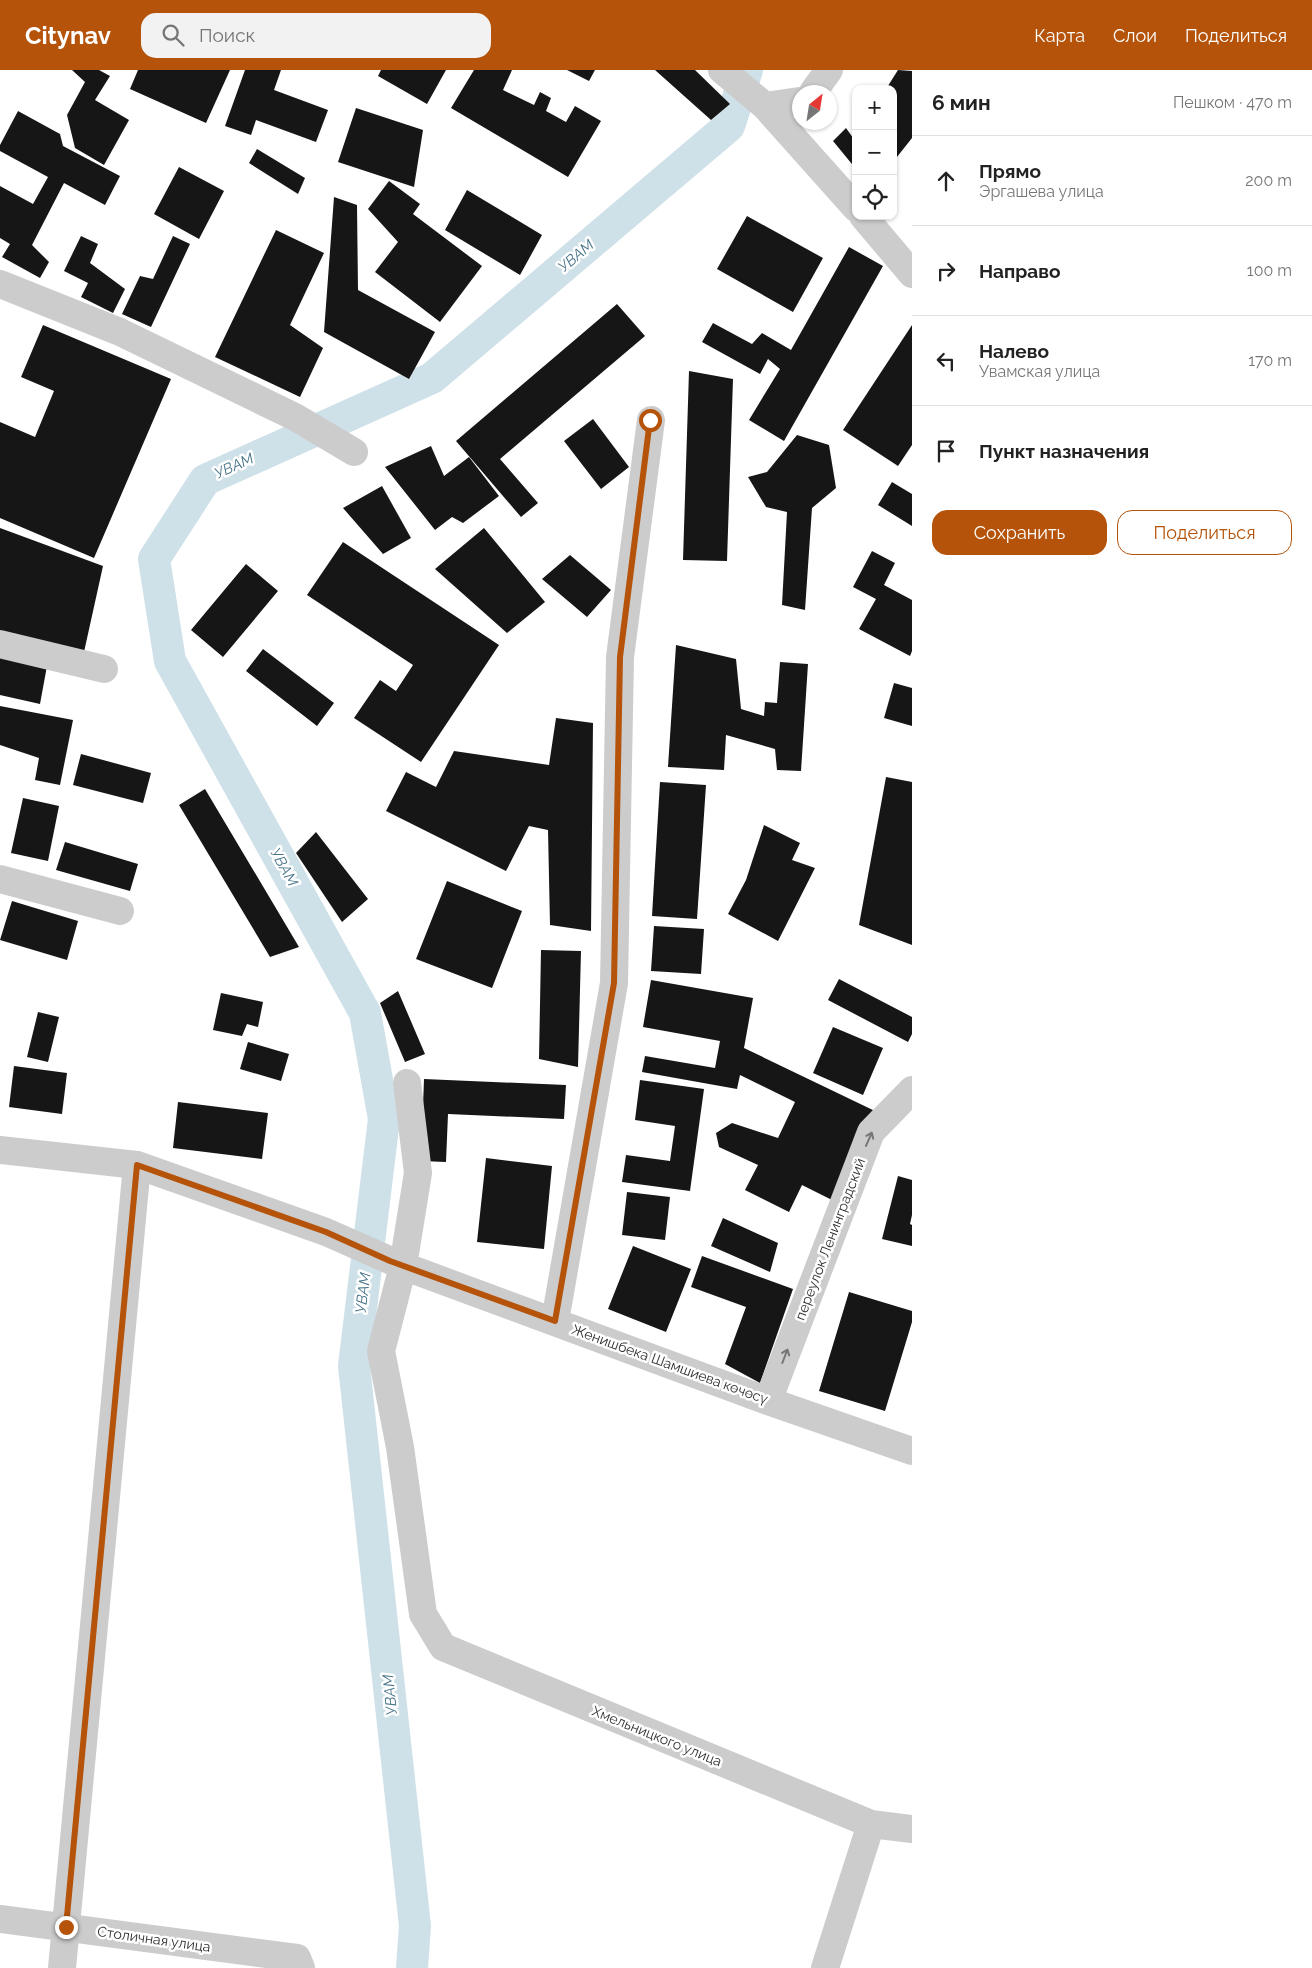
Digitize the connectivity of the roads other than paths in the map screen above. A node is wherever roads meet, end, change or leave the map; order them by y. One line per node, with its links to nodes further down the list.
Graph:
1 (722, 70): 5 (street)
2 (829, 70): 3 (street)
3 (818, 85)
4 (792, 102): 5 (street)
5 (765, 106): 6 (street)
6 (852, 204)
7 (866, 220): 8 (street)
8 (912, 274)
9 (0, 284): 11 (street)
10 (650, 420): 21 (street)
11 (354, 452)
12 (0, 644): 13 (street)
13 (104, 669)
14 (0, 879): 15 (street)
15 (120, 911)
16 (407, 1083): 20 (street)
17 (912, 1090): 22 (street, переулок Ленинградский, one-way to 17)
18 (0, 1150): 19 (street, Женишбека Шамшиева көчөсү)
19 (137, 1165): 20 (street, Женишбека Шамшиева көчөсү); 27 (street)
20 (396, 1263): 21 (street, Женишбека Шамшиева көчөсү); 24 (street, Хмельницкого улица)
21 (555, 1321): 22 (street, Женишбека Шамшиева көчөсү)
22 (768, 1401): 23 (street, Женишбека Шамшиева көчөсү)
23 (912, 1451)
24 (870, 1824): 25 (street, Хмельницкого улица); 30 (street)
25 (912, 1829)
26 (0, 1919): 27 (street, Столичная улица)
27 (66, 1927): 28 (street); 29 (street, Столичная улица)
28 (62, 1968)
29 (302, 1968)
30 (825, 1968)

